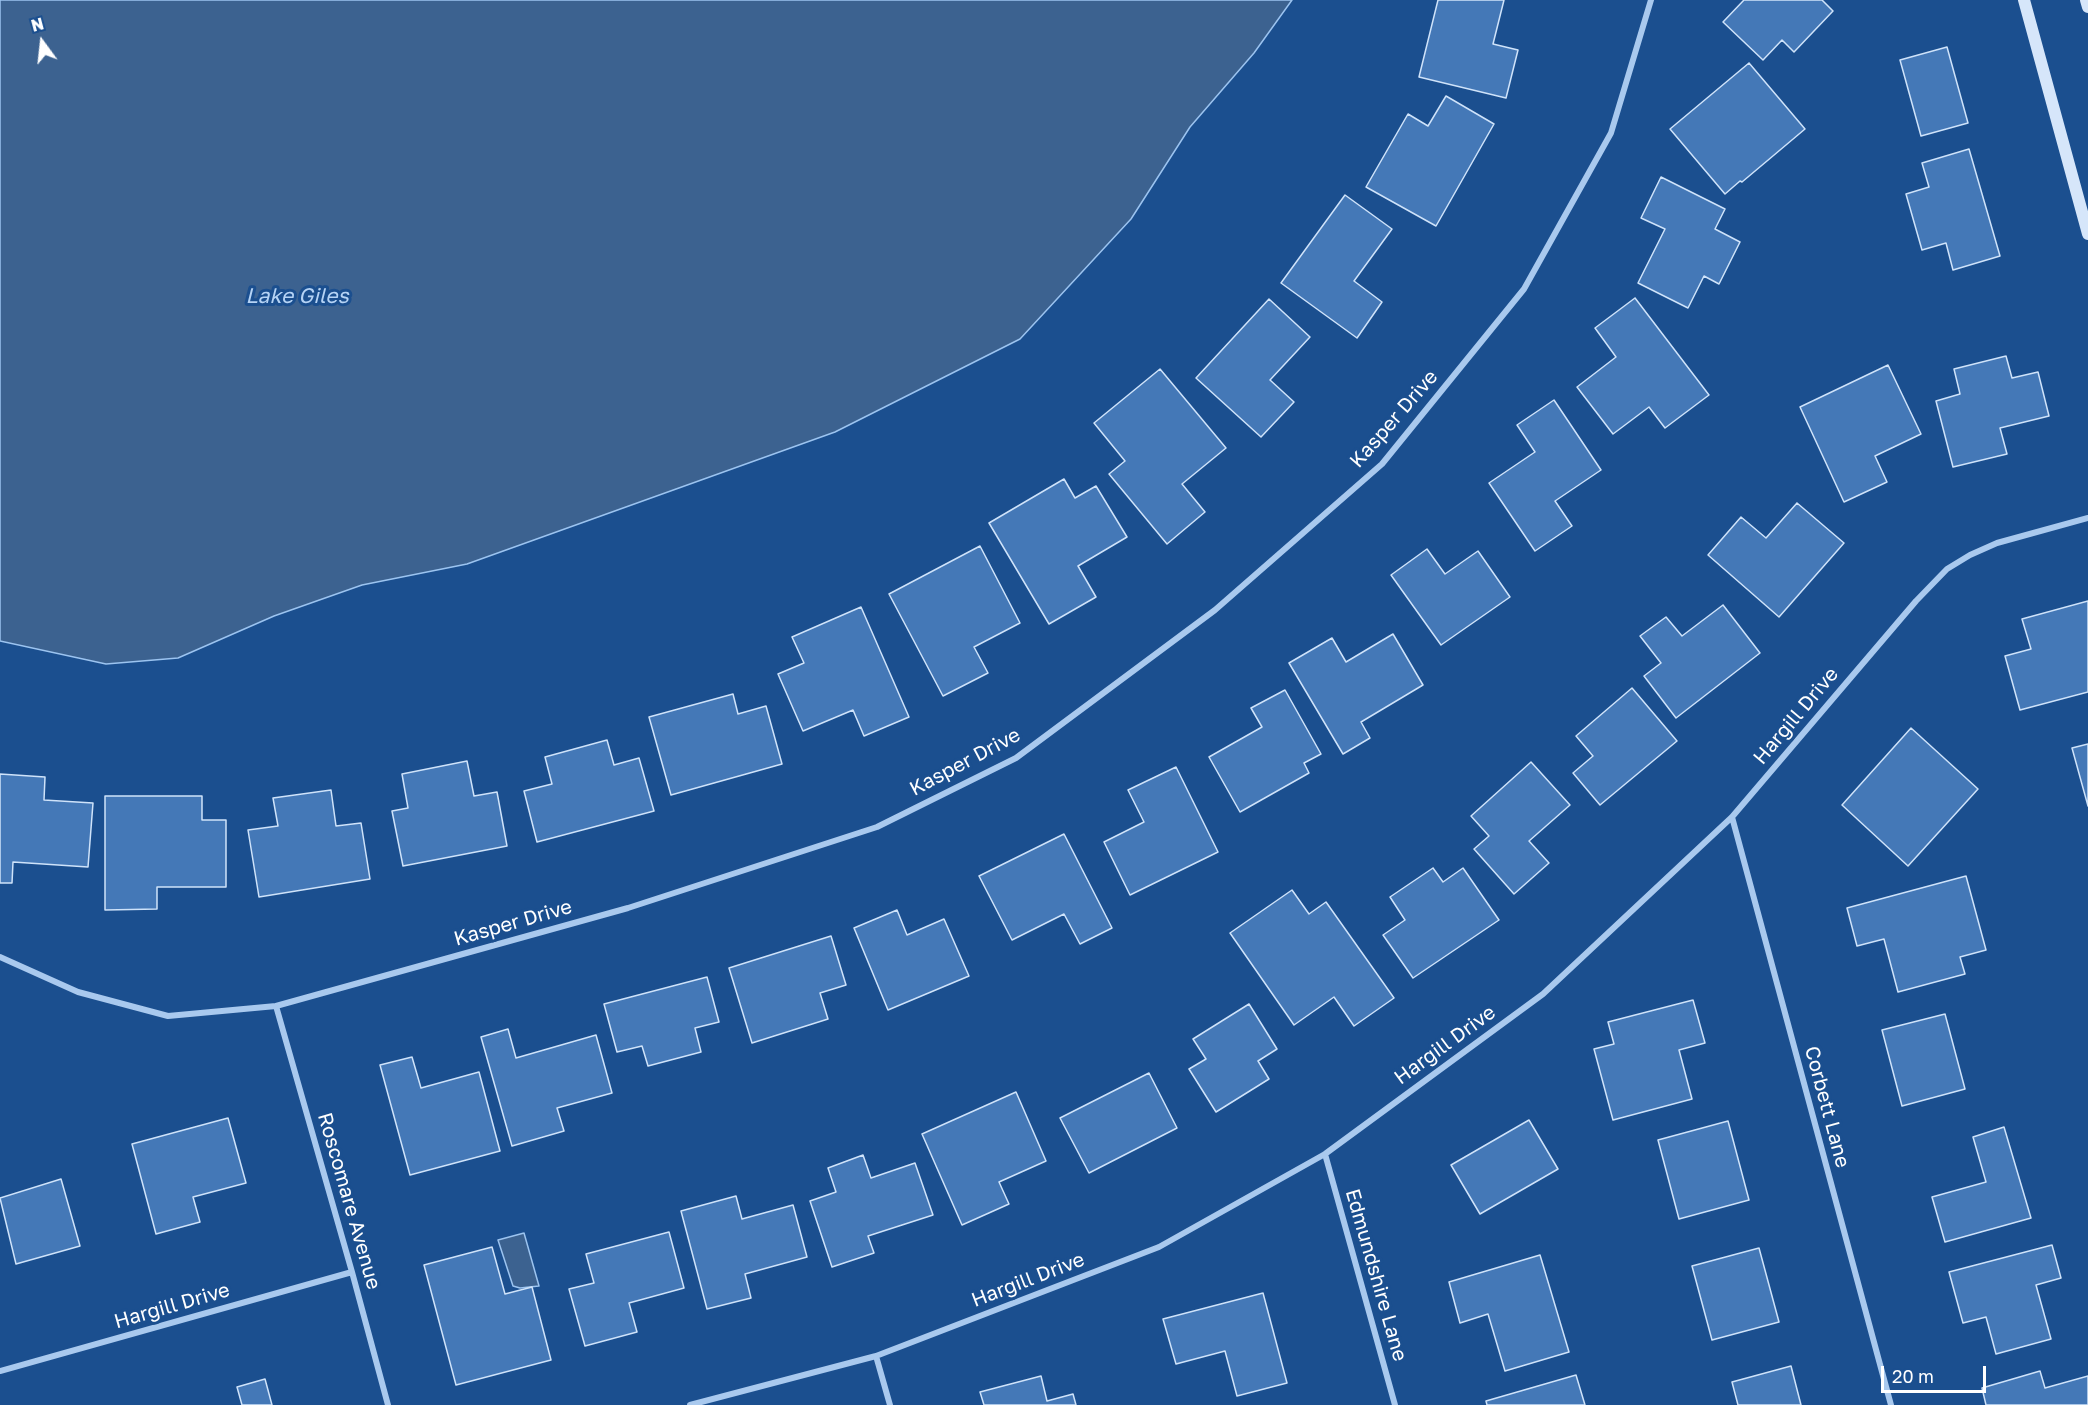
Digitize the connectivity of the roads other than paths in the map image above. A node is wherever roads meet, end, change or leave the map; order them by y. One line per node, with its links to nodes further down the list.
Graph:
1 (1651, 0): 9 (street, Kasper Drive)
2 (2024, 0): 5 (main road)
3 (2086, 0): 4 (main road)
4 (2088, 7)
5 (2088, 234)
6 (2088, 518): 7 (street, Hargill Drive)
7 (1732, 817): 10 (street, Hargill Drive); 18 (street, Corbett Lane)
8 (0, 957): 9 (street, Kasper Drive)
9 (276, 1006): 11 (street, Roscomare Avenue)
10 (1325, 1154): 12 (street, Hargill Drive); 17 (street, Edmundshire Lane)
11 (352, 1272): 13 (street, Hargill Drive); 14 (street, Roscomare Avenue)
12 (876, 1356): 15 (street, Hargill Drive); 16 (street)
13 (0, 1371)
14 (388, 1405)
15 (690, 1405)
16 (890, 1405)
17 (1395, 1405)
18 (1891, 1405)

